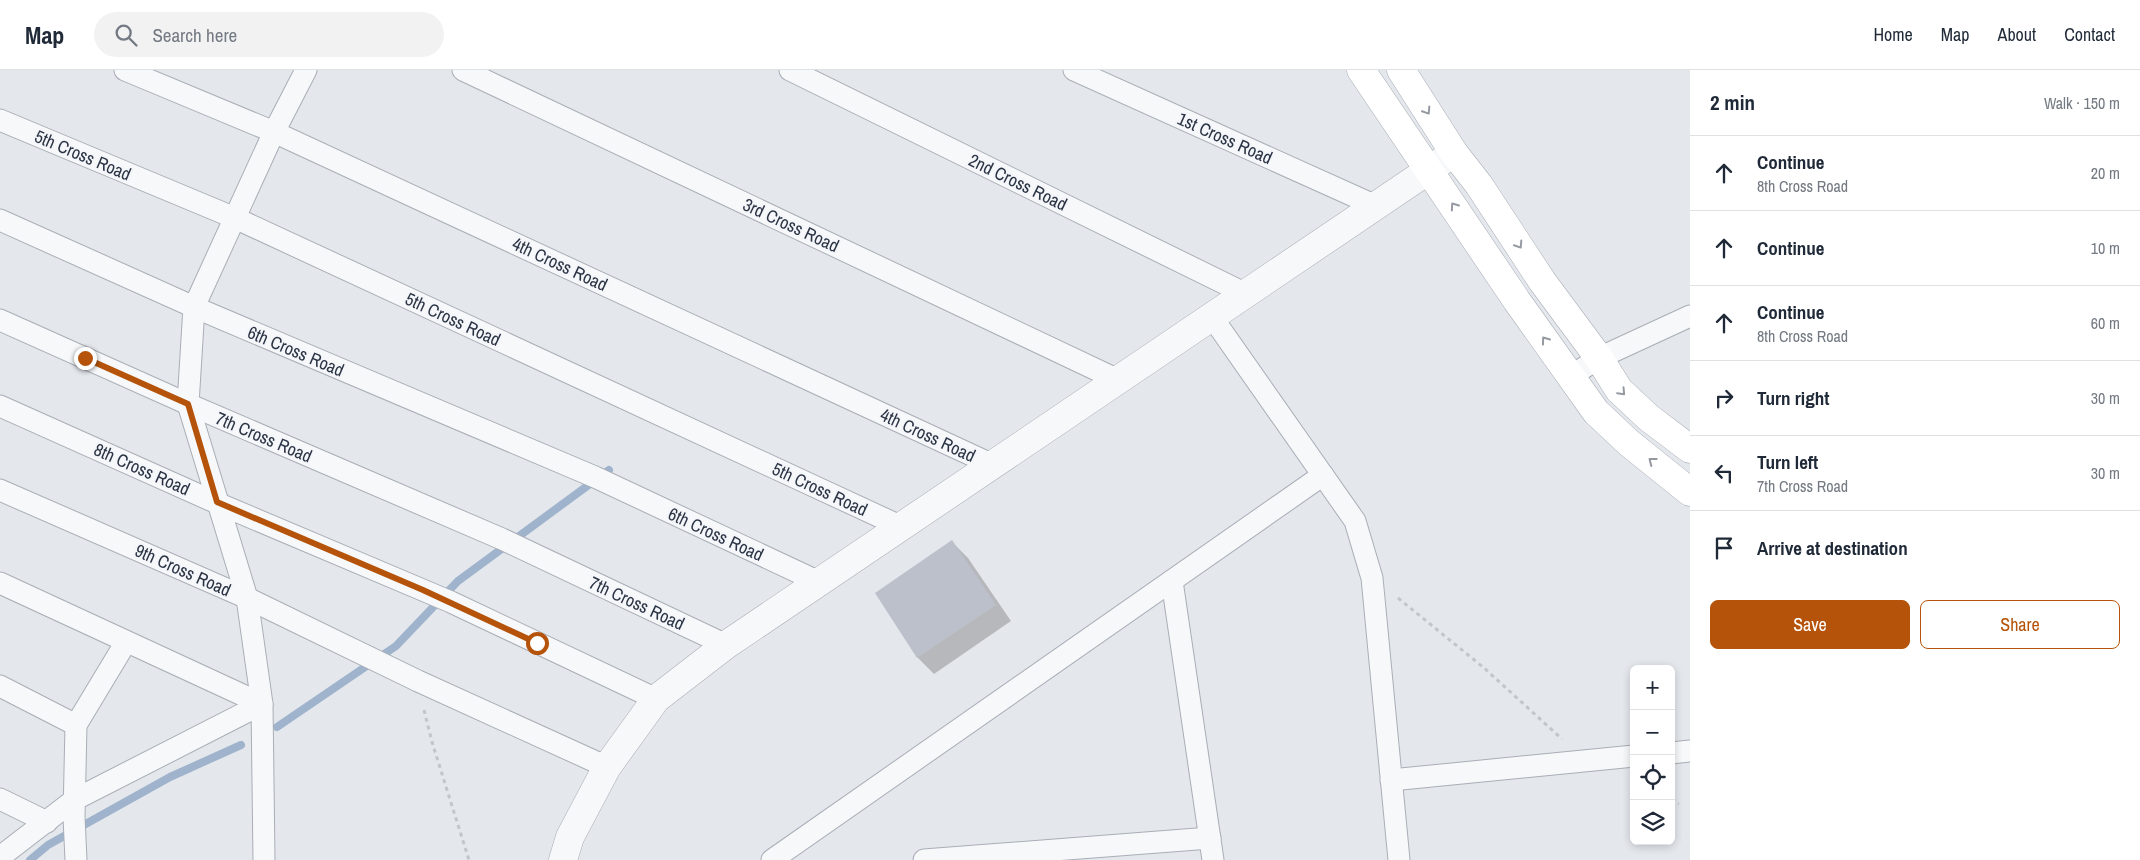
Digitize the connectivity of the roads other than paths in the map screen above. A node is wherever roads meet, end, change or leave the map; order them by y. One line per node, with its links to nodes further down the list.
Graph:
1 (125, 70): 9 (street, 4th Cross Road)
2 (306, 70): 9 (street)
3 (463, 70): 22 (street, 3rd Cross Road)
4 (790, 70): 15 (street, 2nd Cross Road)
5 (1074, 70): 12 (street, 1st Cross Road)
6 (1361, 70): 11 (main road)
7 (1401, 70): 10 (main road, one-way to 10)
8 (0, 120): 13 (street, 5th Cross Road)
9 (274, 132): 13 (street); 26 (street, 4th Cross Road)
10 (1454, 153): 11 (street); 20 (main road, one-way to 20)
11 (1428, 171): 12 (street); 21 (main road, one-way to 11)
12 (1376, 206): 15 (street)
13 (235, 218): 16 (street); 31 (street, 5th Cross Road)
14 (0, 220): 16 (street, 6th Cross Road)
15 (1246, 294): 18 (street)
16 (194, 307): 23 (street); 33 (street, 6th Cross Road)
17 (1690, 316): 20 (street)
18 (1212, 317): 22 (street); 27 (street)
19 (0, 320): 23 (street, 7th Cross Road)
20 (1599, 358): 21 (street); 25 (main road, one-way to 25)
21 (1571, 376): 29 (main road, one-way to 21)
22 (1118, 380): 26 (street)
23 (188, 404): 30 (street); 37 (street, 7th Cross Road)
24 (0, 406): 30 (street, 8th Cross Road)
25 (1690, 449)
26 (993, 465): 31 (street)
27 (1324, 475): 32 (street); 46 (street)
28 (0, 490): 35 (street, 9th Cross Road)
29 (1690, 492)
30 (217, 502): 35 (street); 39 (street, 8th Cross Road)
31 (902, 527): 33 (street)
32 (1172, 581): 50 (street); 55 (street)
33 (819, 582): 37 (street)
34 (0, 583): 36 (street)
35 (247, 598): 40 (street); 45 (street, 9th Cross Road)
36 (126, 642): 40 (street); 41 (street)
37 (726, 646): 39 (street)
38 (0, 686): 41 (street)
39 (656, 699): 45 (street)
40 (262, 704): 48 (street); 53 (street)
41 (76, 725): 48 (street)
42 (1690, 752): 43 (street)
43 (1675, 753)
44 (1630, 756): 46 (street)
45 (607, 767): 54 (street)
46 (1391, 780): 58 (street)
47 (0, 799): 49 (street)
48 (74, 808): 49 (street); 51 (street)
49 (46, 822): 52 (street)
50 (1210, 838): 56 (street); 57 (street)
51 (76, 850)
52 (0, 858)
53 (264, 860)
54 (563, 860)
55 (772, 860)
56 (924, 860)
57 (1213, 860)
58 (1399, 860)

